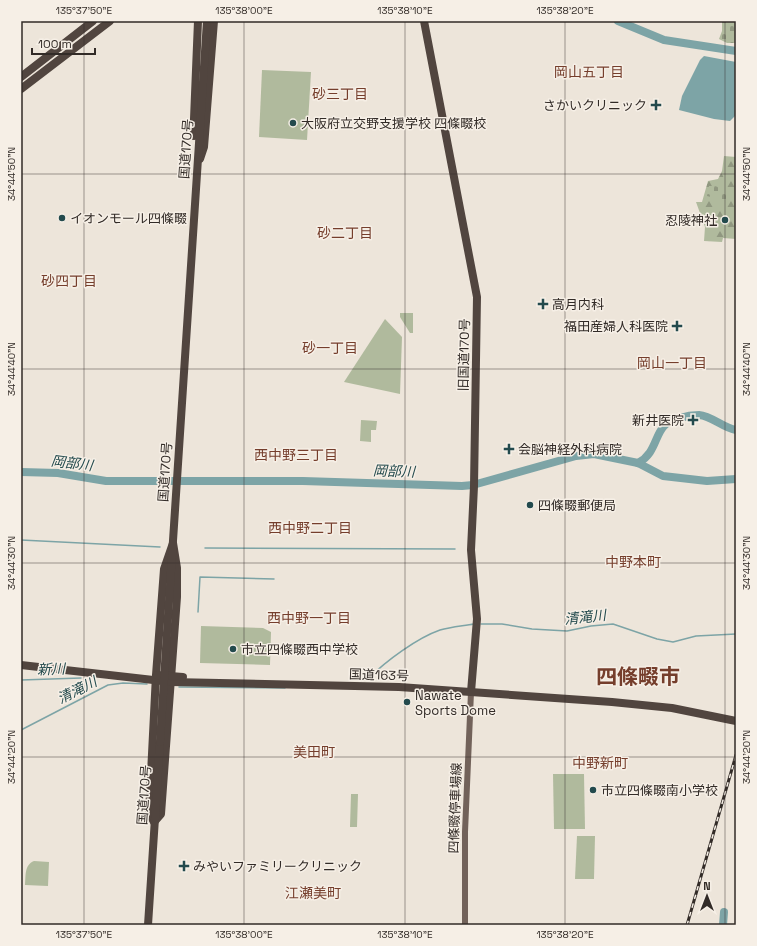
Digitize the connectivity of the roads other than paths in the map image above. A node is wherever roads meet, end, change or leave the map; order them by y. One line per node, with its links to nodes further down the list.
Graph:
1 (92, 21): 8 (highway)
2 (105, 21): 9 (highway)
3 (110, 21): 9 (highway)
4 (198, 21): 10 (highway)
5 (207, 21): 10 (highway, 国道170号)
6 (214, 21): 10 (highway)
7 (424, 21): 16 (highway, 旧国道170号)
8 (21, 76)
9 (21, 88)
10 (196, 171): 11 (highway, 国道170号)
11 (173, 543): 14 (highway); 15 (highway); 19 (highway, 国道170号, bridge)
12 (21, 660): 14 (highway, 国道163号)
13 (21, 665): 14 (highway, 国道163号)
14 (156, 677): 15 (highway, 国道163号); 19 (highway)
15 (171, 679): 16 (highway, 国道163号); 19 (highway)
16 (471, 690): 17 (highway, 国道163号); 18 (highway, 国道163号); 21 (main road, 四條畷停車場線)
17 (736, 717)
18 (736, 721)
19 (154, 822): 20 (highway, 国道170号)
20 (148, 925)
21 (465, 925)

